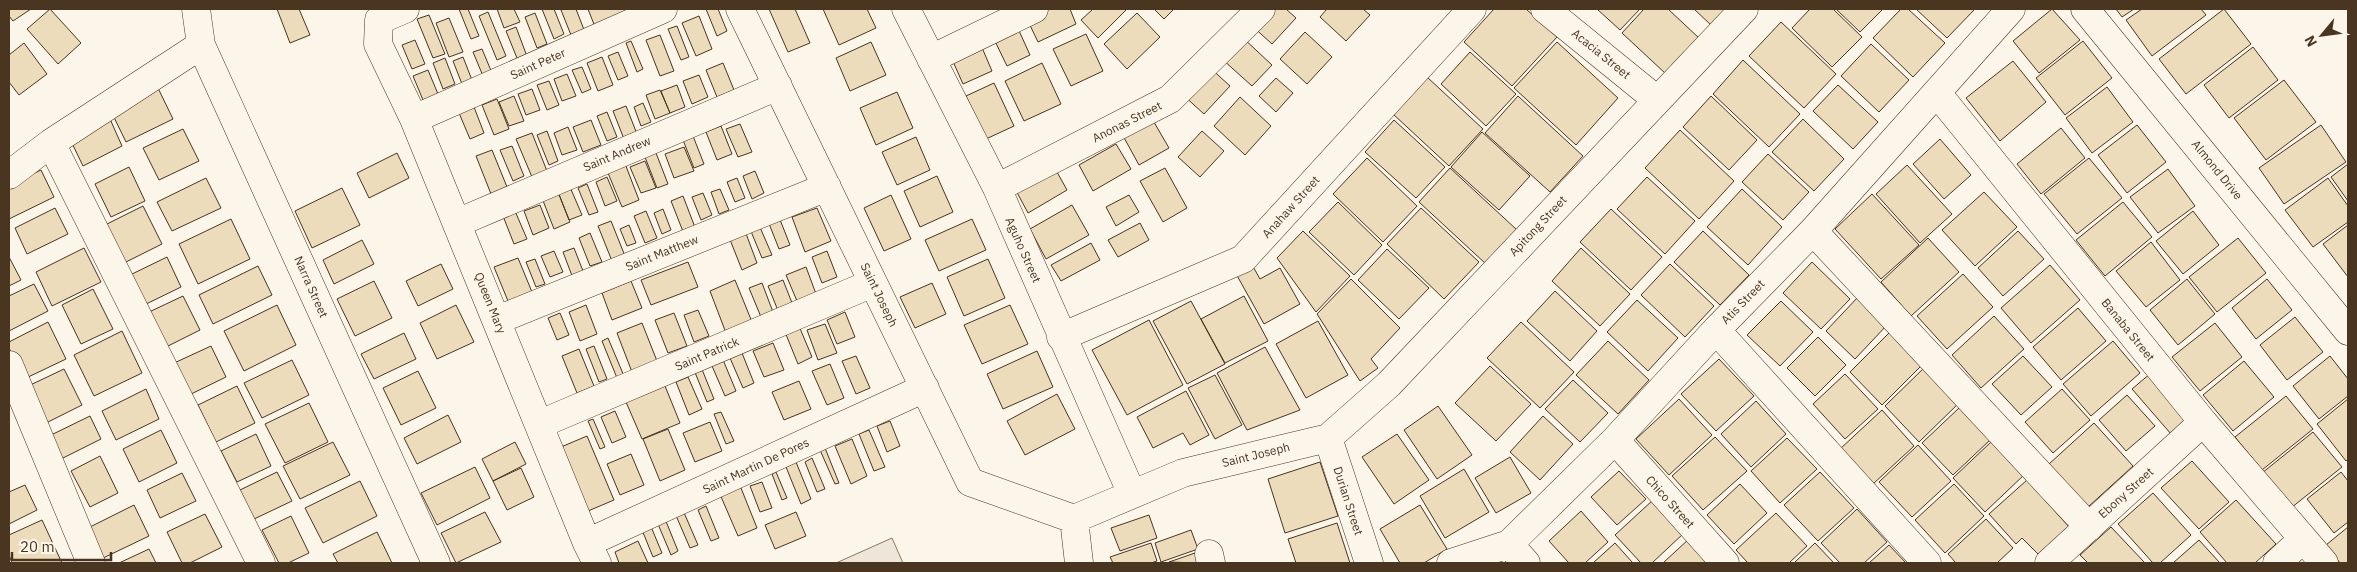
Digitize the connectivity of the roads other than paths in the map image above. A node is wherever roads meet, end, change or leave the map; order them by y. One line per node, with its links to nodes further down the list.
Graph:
1 (196, 9): 13 (street, Narra Street)
2 (405, 9): 18 (street, Queen Mary)
3 (663, 9): 18 (street, Saint Peter)
4 (740, 9): 15 (street, Saint Joseph)
5 (906, 9): 14 (street, Aguho Street)
6 (1034, 9): 14 (street)
7 (1260, 9): 22 (street, Anonas Street)
8 (1472, 9): 29 (street, Anahaw Street)
9 (1545, 9): 17 (street, Acacia Street)
10 (1744, 9): 17 (street, Apitong Street)
11 (2012, 9): 16 (street, Atis Street)
12 (2085, 9): 28 (street, Almond Drive)
13 (201, 45): 19 (street); 44 (street, Narra Street)
14 (931, 59): 22 (street, Aguho Street)
15 (778, 86): 21 (street, Saint Joseph); 23 (street, Saint Andrew)
16 (1938, 93): 24 (street, Atis Street); 32 (street, Banaba Street)
17 (1658, 100): 34 (street, Apitong Street)
18 (414, 119): 23 (street, Queen Mary)
19 (51, 143): 20 (street); 43 (street)
20 (9, 175)
21 (827, 186): 25 (street, Saint Joseph); 26 (street, Saint Matthew)
22 (997, 188): 29 (street, Aguho Street)
23 (457, 223): 26 (street, Queen Mary)
24 (1813, 231): 27 (street, Atis Street); 38 (street)
25 (873, 283): 31 (street, Saint Joseph); 33 (street, Saint Patrick)
26 (497, 320): 33 (street, Queen Mary)
27 (1716, 330): 35 (street, Atis Street); 49 (street)
28 (2348, 331)
29 (1061, 337): 36 (street, Aguho Street)
30 (9, 365): 42 (street)
31 (924, 388): 37 (street, Saint Joseph); 40 (street, Saint Martin De Pores)
32 (2203, 422): 38 (street, Ebony Street); 39 (street, Banaba Street)
33 (540, 424): 40 (street, Queen Mary)
34 (1328, 438): 36 (street, Saint Joseph); 46 (street, Durian Street)
35 (1615, 440): 41 (street, Atis Street); 48 (street, Chico Street)
36 (1132, 494): 37 (street, Saint Joseph)
37 (1074, 519): 45 (street)
38 (2089, 527): 50 (street, Ebony Street)
39 (2303, 539): 51 (street); 52 (street, Banaba Street)
40 (592, 553)
41 (1517, 554): 47 (street, Atis Street)
42 (91, 563)
43 (261, 563)
44 (436, 563)
45 (1079, 563)
46 (1369, 563)
47 (1451, 563)
48 (1725, 563)
49 (1927, 563)
50 (2049, 563)
51 (2277, 563)
52 (2324, 563)

